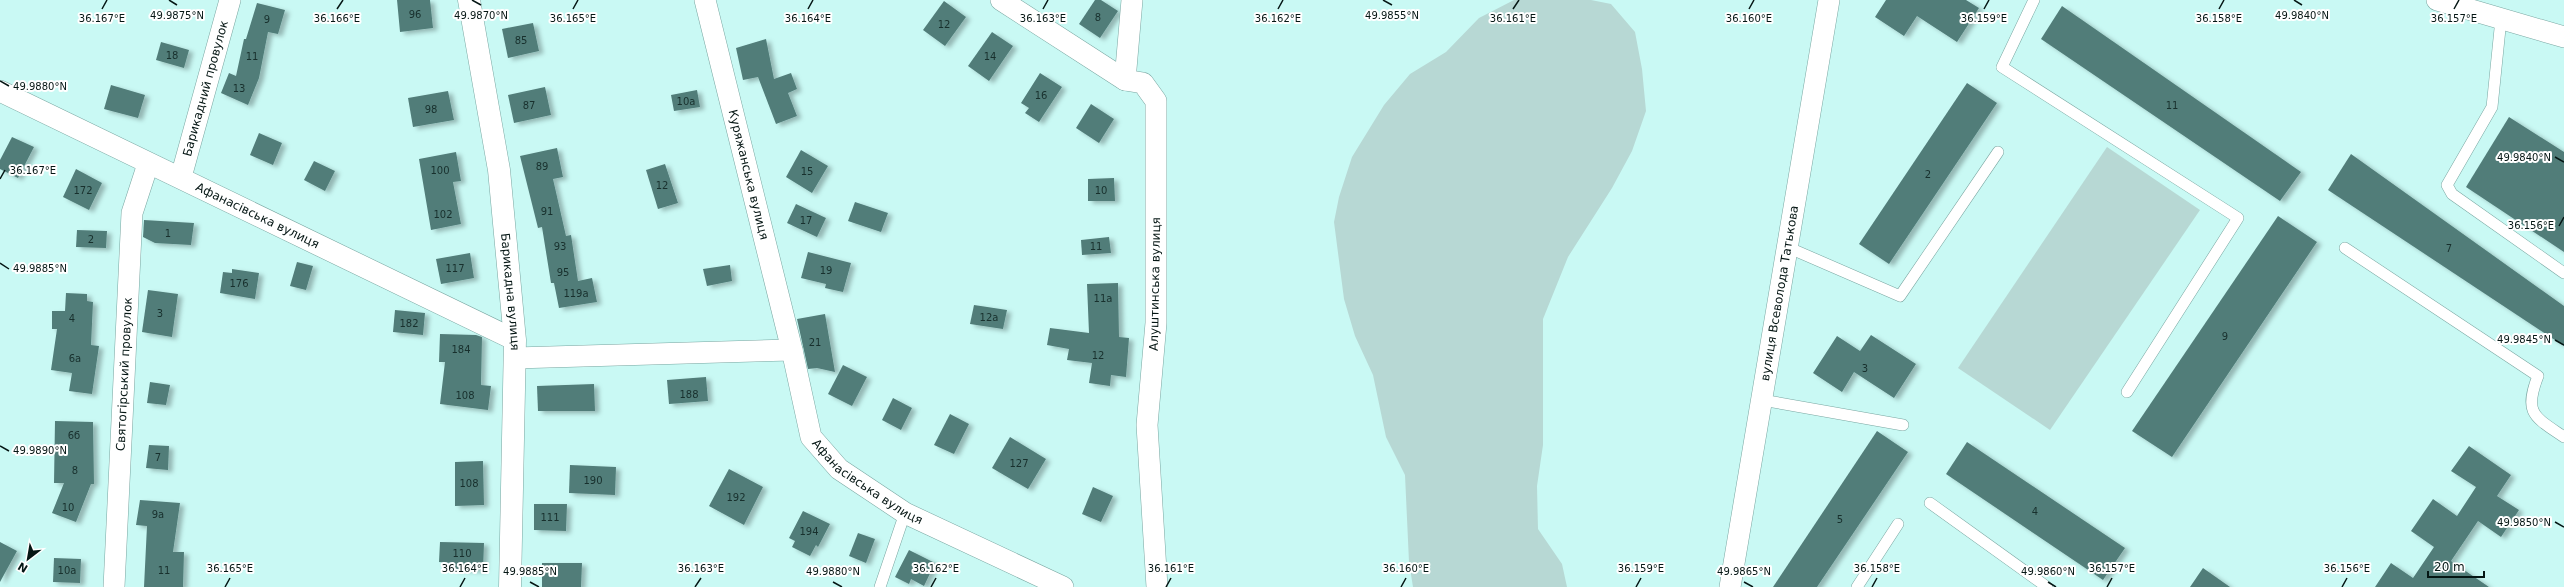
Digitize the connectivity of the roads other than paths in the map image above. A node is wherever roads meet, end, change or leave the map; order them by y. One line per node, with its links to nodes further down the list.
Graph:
1 (230, 0): 16 (street, Барикадний провулок)
2 (470, 0): 20 (street, Барикадна вулиця)
3 (706, 0): 21 (street, Куряжанська вулиця)
4 (1001, 0): 12 (street, Алуштинська вулиця)
5 (1132, 0): 12 (street)
6 (1829, 0): 17 (street, вулиця Всеволода Татькова)
7 (2034, 0): 22 (lane)
8 (2437, 0): 9 (street)
9 (2468, 4): 10 (street)
10 (2501, 19): 11 (street); 19 (lane)
11 (2564, 37)
12 (1125, 80): 33 (street, Алуштинська вулиця)
13 (0, 91): 15 (street, Афанасівська вулиця)
14 (1998, 152): 17 (lane)
15 (148, 164): 16 (street, Афанасівська вулиця); 29 (street, Святогірський провулок)
16 (181, 177): 20 (street, Афанасівська вулиця)
17 (1787, 248): 23 (street, вулиця Всеволода Татькова)
18 (2345, 248): 25 (lane)
19 (2564, 273)
20 (515, 349): 21 (street, Афанасівська вулиця); 30 (street, Барикадна вулиця)
21 (792, 350): 27 (street, Афанасівська вулиця)
22 (2127, 392)
23 (1762, 400): 24 (lane); 34 (street, вулиця Всеволода Татькова)
24 (1903, 425)
25 (2564, 437)
26 (1930, 503): 36 (lane)
27 (905, 513): 31 (lane); 32 (street, Афанасівська вулиця)
28 (1898, 524): 35 (lane)
29 (114, 587)
30 (510, 587)
31 (880, 587)
32 (1063, 587)
33 (1157, 587)
34 (1730, 587)
35 (1857, 587)
36 (2047, 587)

